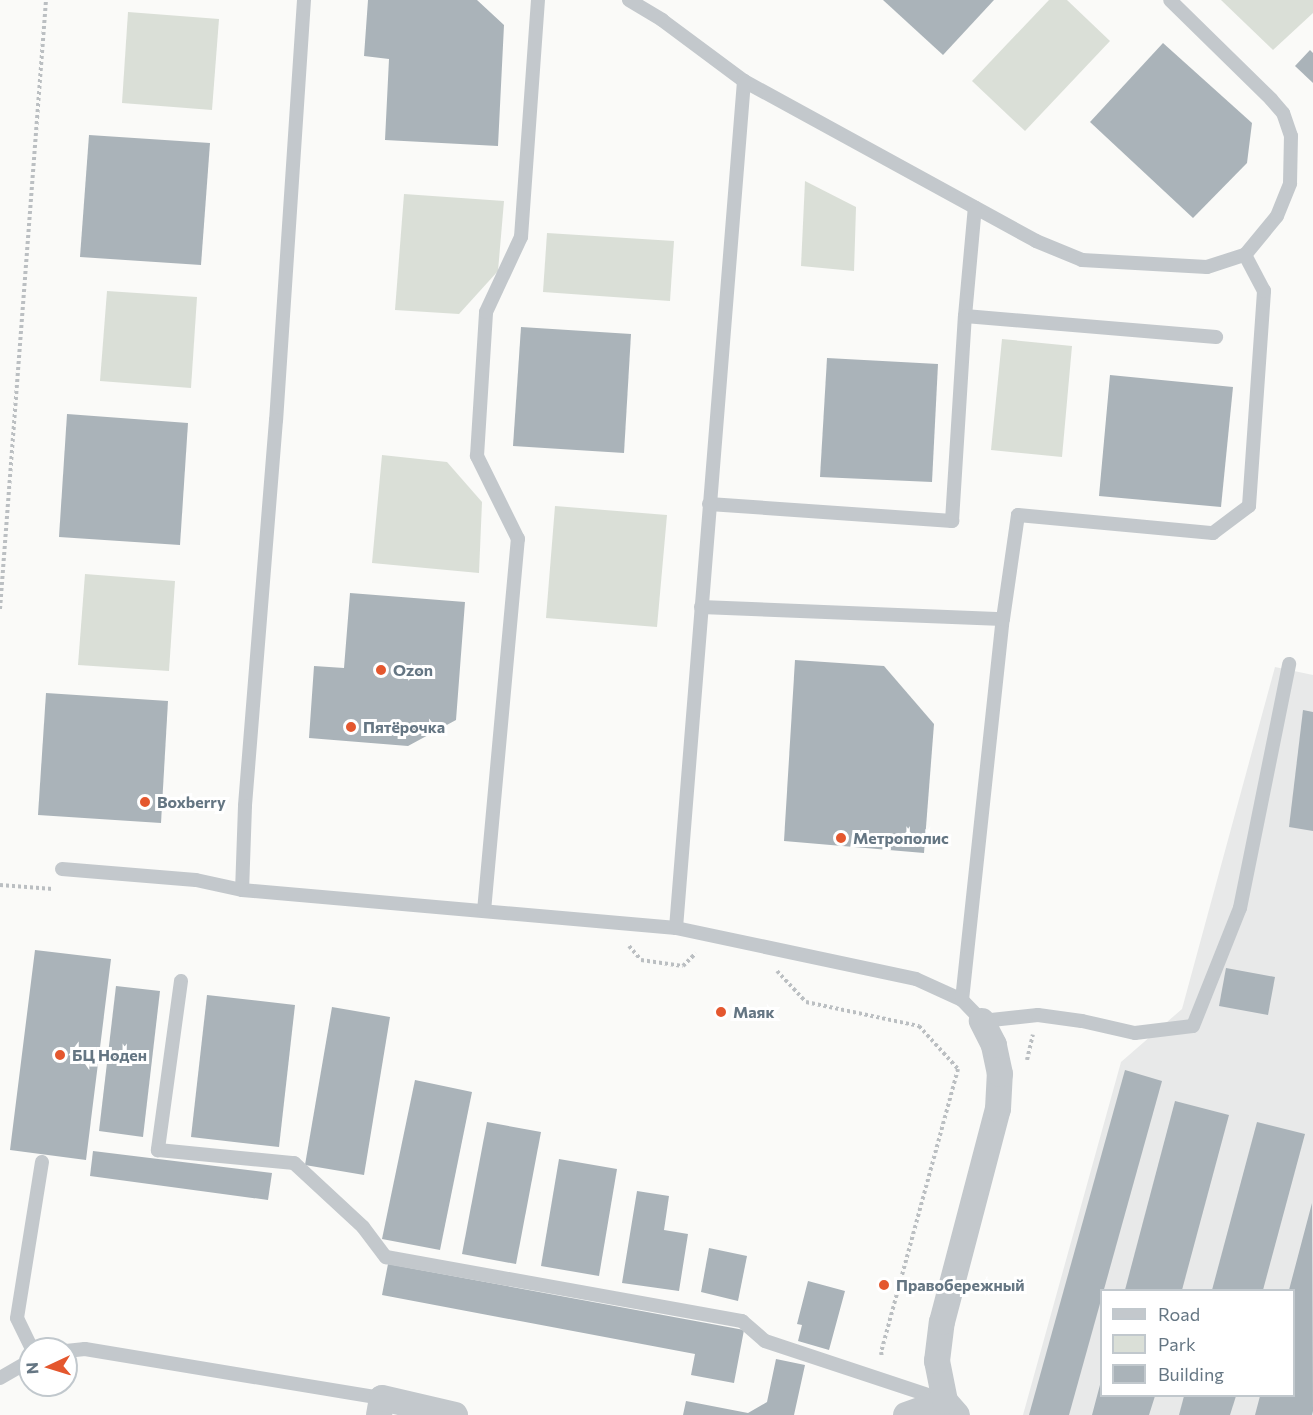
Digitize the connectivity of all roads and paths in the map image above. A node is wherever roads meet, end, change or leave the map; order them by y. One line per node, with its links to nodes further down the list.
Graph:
1 (46, 0): 13 (path)
2 (304, 0): 19 (lane)
3 (538, 0): 20 (lane)
4 (629, 0): 6 (lane)
5 (1170, 0): 8 (lane)
6 (744, 81): 7 (lane); 11 (lane)
7 (975, 207): 8 (lane); 9 (lane)
8 (1245, 255): 14 (lane)
9 (965, 316): 10 (lane); 11 (lane)
10 (1216, 337)
11 (709, 504): 12 (lane)
12 (701, 607): 14 (lane); 21 (lane)
13 (0, 609)
14 (1003, 619): 26 (lane)
15 (1289, 664): 27 (lane)
16 (62, 869): 19 (lane)
17 (0, 885): 18 (path)
18 (62, 890)
19 (242, 890): 20 (lane)
20 (484, 911): 21 (lane)
21 (676, 928): 26 (lane)
22 (626, 942): 23 (path)
23 (698, 951)
24 (772, 966): 33 (path)
25 (181, 981): 33 (lane)
26 (962, 1000): 27 (lane)
27 (982, 1021): 35 (street)
28 (42, 1162): 29 (lane)
29 (26, 1337)
30 (78, 1349): 34 (lane)
31 (18, 1368): 32 (lane)
32 (0, 1378)
33 (890, 1383): 35 (lane)
34 (380, 1407): 36 (street)
35 (951, 1408): 37 (street)
36 (455, 1415)
37 (906, 1415)

